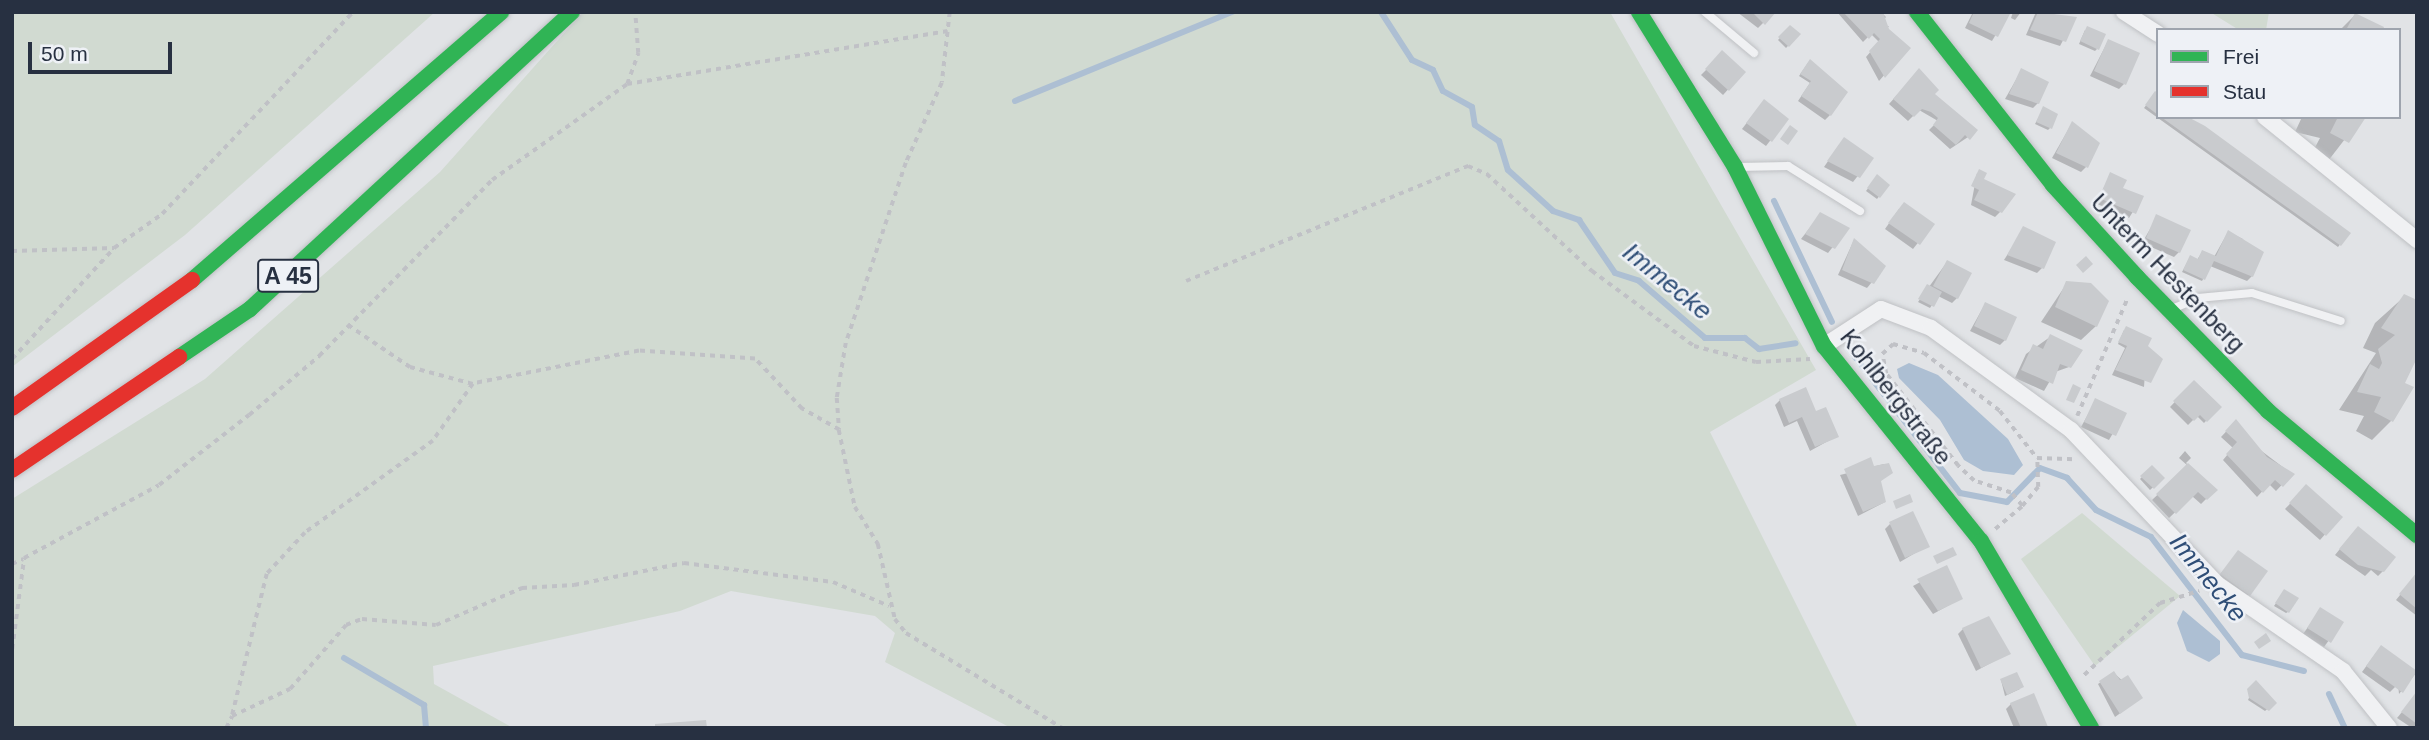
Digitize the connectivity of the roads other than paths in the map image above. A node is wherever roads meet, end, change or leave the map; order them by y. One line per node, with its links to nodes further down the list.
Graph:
1 (501, 12): 16 (main road, A 45)
2 (572, 12): 17 (main road, A 45)
3 (1639, 12): 10 (main road, Kohlbergstraße)
4 (1705, 12): 8 (lane)
5 (1917, 12): 13 (main road, Unterm Hestenberg)
6 (2124, 12): 7 (street)
7 (2156, 33)
8 (1754, 53)
9 (2267, 119): 12 (street)
10 (1735, 167): 11 (lane); 15 (main road, Kohlbergstraße)
11 (1860, 211)
12 (2417, 240)
13 (2170, 310): 14 (lane); 18 (main road, Unterm Hestenberg)
14 (2341, 321)
15 (1829, 351): 19 (main road, Kohlbergstraße); 20 (street)
16 (12, 408)
17 (12, 470)
18 (2417, 536)
19 (2091, 728)
20 (2389, 728)

